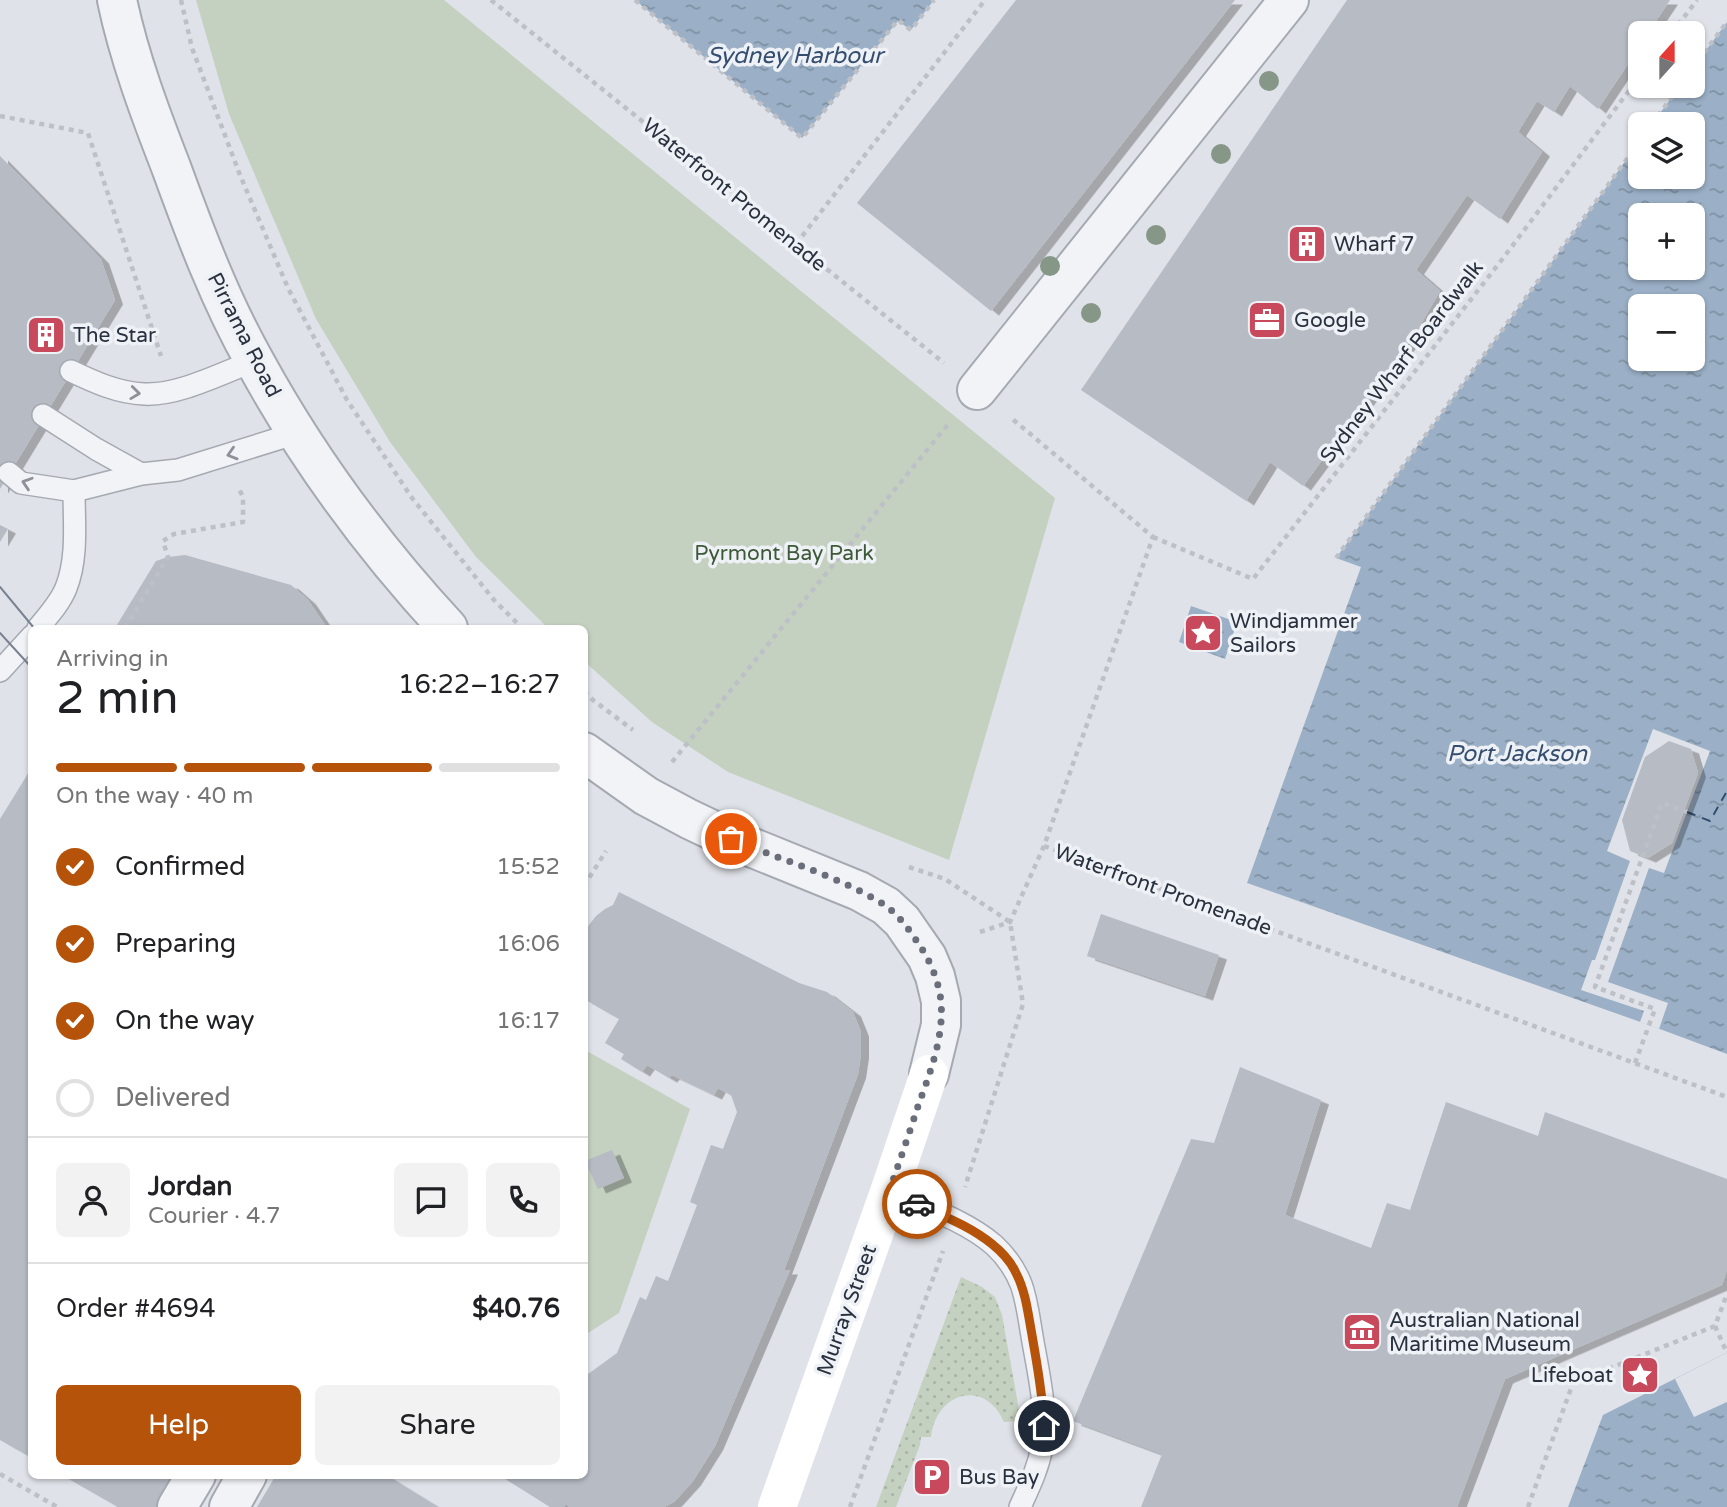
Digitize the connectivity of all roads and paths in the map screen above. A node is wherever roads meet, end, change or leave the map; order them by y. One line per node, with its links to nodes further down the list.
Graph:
1 (117, 0): 17 (street, Pirrama Road)
2 (181, 0): 31 (path)
3 (491, 0): 15 (path, Waterfront Promenade)
4 (635, 0): 5 (path)
5 (934, 0)
6 (985, 0): 15 (path)
7 (1289, 0): 19 (street)
8 (1697, 0): 9 (path)
9 (1681, 21)
10 (1727, 22): 11 (path)
11 (1705, 52)
12 (1628, 92): 26 (path, Sydney Wharf Boardwalk)
13 (0, 116): 16 (path)
14 (1628, 157): 27 (path)
15 (796, 244): 19 (path, Waterfront Promenade)
16 (160, 356)
17 (254, 361): 18 (lane, one-way to 17); 21 (street, Pirrama Road)
18 (71, 371)
19 (977, 390): 26 (path, Waterfront Promenade); 35 (path)
20 (43, 415): 23 (lane)
21 (297, 433): 23 (lane, one-way to 23); 30 (street, Pirrama Road)
22 (9, 474): 25 (lane, one-way to 22)
23 (141, 474): 25 (lane)
24 (238, 487): 29 (path)
25 (74, 491): 28 (lane)
26 (1153, 537): 37 (path, Waterfront Promenade)
27 (1336, 558)
28 (40, 625)
29 (127, 625)
30 (445, 625)
31 (519, 625)
32 (28, 640): 33 (lane)
33 (0, 671)
34 (588, 755): 35 (street)
35 (646, 796): 43 (street, Murray Street)
36 (1687, 812): 41 (path)
37 (1044, 846): 40 (path); 41 (path, Waterfront Promenade)
38 (606, 851): 39 (path)
39 (588, 880)
40 (980, 932)
41 (1635, 1063): 42 (path, Waterfront Promenade)
42 (1727, 1097)
43 (889, 1192): 53 (street, Murray Street); 54 (lane)
44 (1727, 1294): 45 (path)
45 (1715, 1326): 46 (path); 55 (path)
46 (1727, 1353)
47 (0, 1474): 50 (path)
48 (194, 1479): 51 (street)
49 (245, 1479): 52 (street)
50 (57, 1507)
51 (177, 1507)
52 (229, 1507)
53 (777, 1507)
54 (1020, 1507)
55 (1528, 1507)

